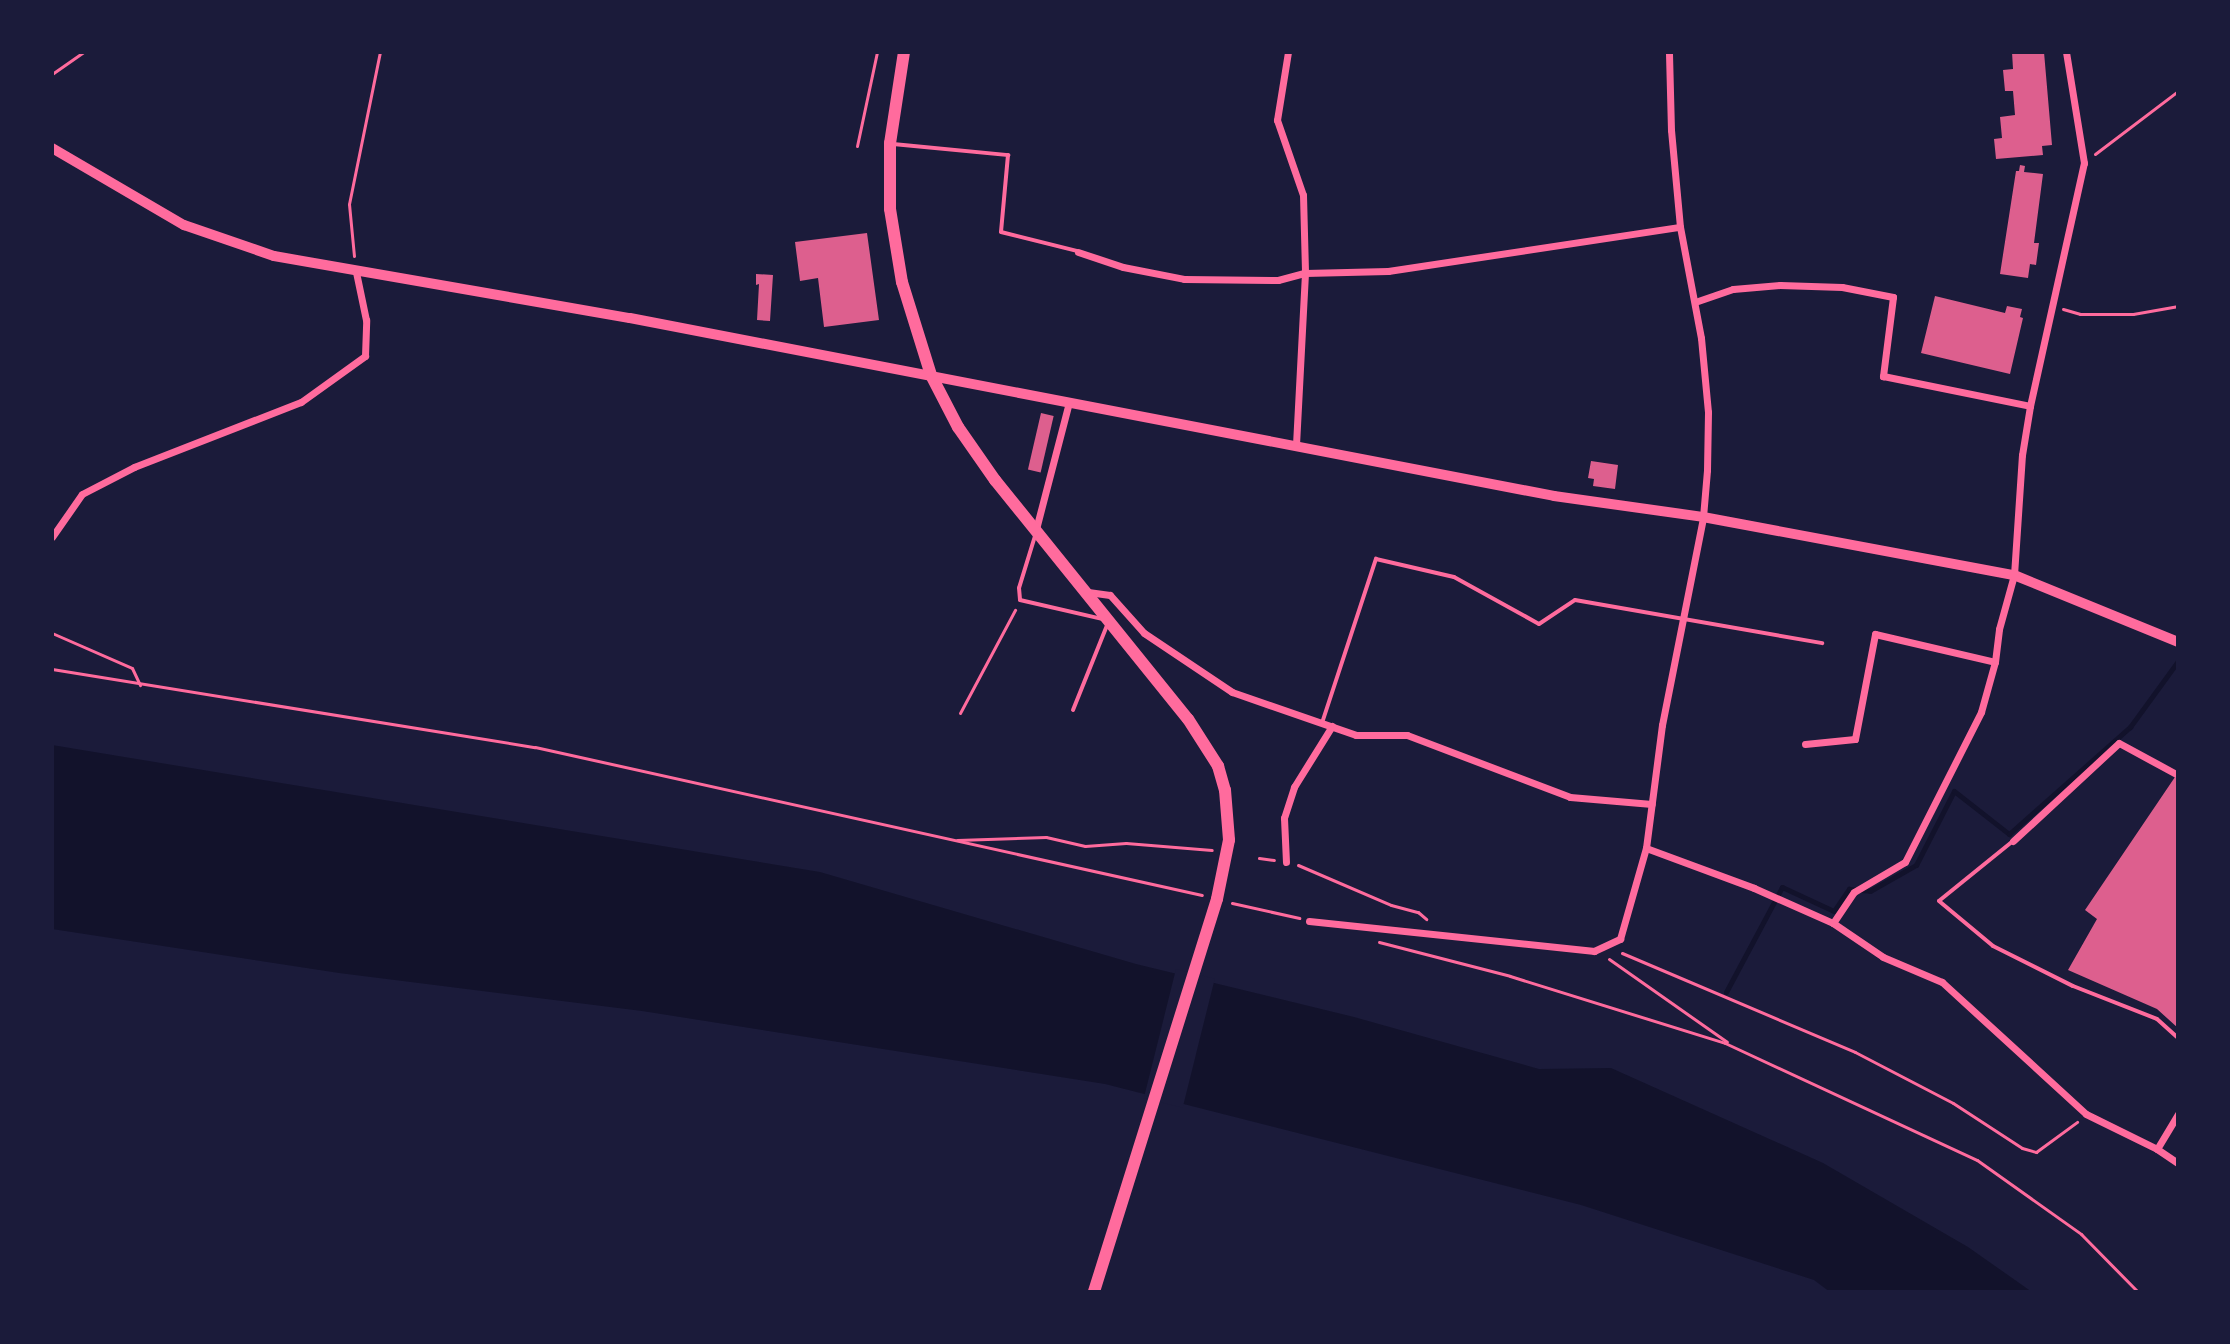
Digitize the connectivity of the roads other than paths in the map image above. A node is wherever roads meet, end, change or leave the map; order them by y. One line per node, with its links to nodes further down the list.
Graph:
1 (904, 52): 5 (main road)
2 (1288, 52): 10 (street)
3 (1669, 52): 7 (street)
4 (2066, 52): 14 (street)
5 (890, 143): 8 (lane); 12 (main road)
6 (52, 148): 9 (main road)
7 (1680, 227): 10 (street); 11 (street)
8 (1078, 252): 10 (street)
9 (356, 272): 12 (main road); 18 (street)
10 (1305, 273): 15 (street)
11 (1695, 302): 14 (street); 16 (street)
12 (931, 375): 13 (main road); 17 (main road)
13 (1069, 402): 15 (main road); 17 (street)
14 (2030, 406): 19 (street)
15 (1296, 444): 16 (main road)
16 (1703, 517): 19 (main road); 21 (street)
17 (1036, 529): 20 (main road); 22 (lane)
18 (52, 537)
19 (2014, 575): 23 (main road); 25 (street)
20 (1086, 592): 22 (main road); 27 (street)
21 (1680, 619): 24 (lane); 27 (lane); 31 (street)
22 (1109, 621): 26 (lane); 41 (main road)
23 (2178, 642)
24 (1822, 643)
25 (1995, 662): 29 (street); 36 (street)
26 (1073, 710)
27 (1322, 723): 28 (street)
28 (1332, 726): 31 (street); 34 (street)
29 (1805, 744)
30 (2178, 775): 32 (street)
31 (1652, 804): 33 (street)
32 (2013, 841): 37 (lane)
33 (1646, 848): 35 (street); 36 (street)
34 (1286, 862)
35 (1309, 921)
36 (1833, 923): 39 (street)
37 (2178, 1038)
38 (2178, 1114): 39 (street)
39 (2157, 1149): 40 (street)
40 (2178, 1163)
41 (1094, 1292)

